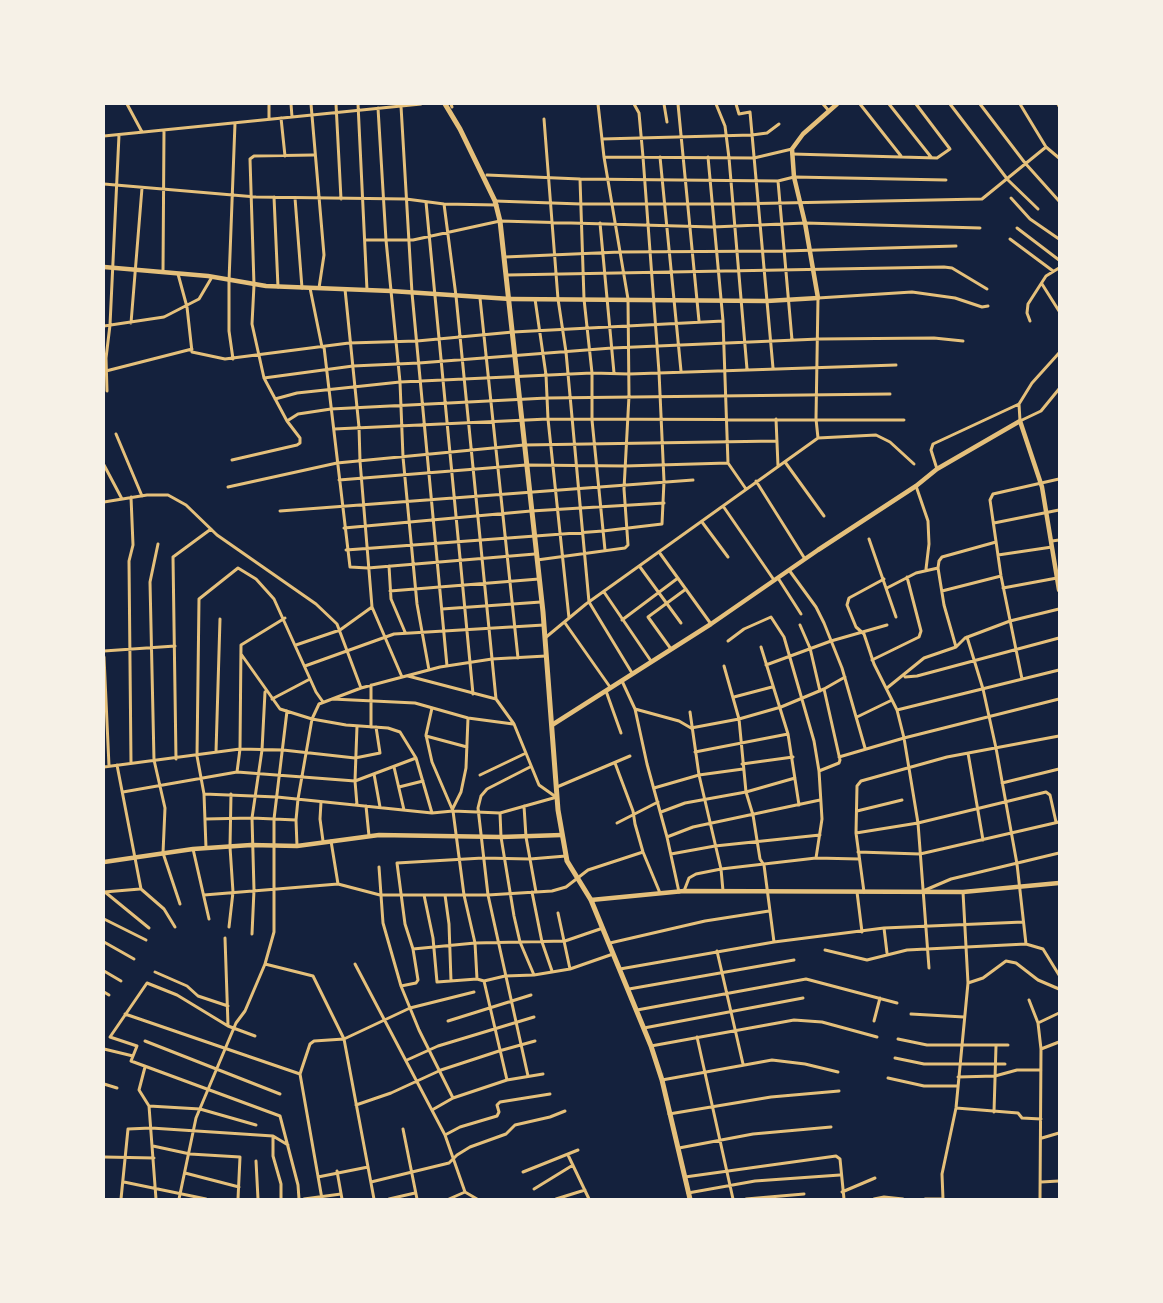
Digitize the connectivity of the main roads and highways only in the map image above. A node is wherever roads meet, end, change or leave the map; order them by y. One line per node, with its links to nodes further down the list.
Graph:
1 (445, 104): 4 (main road)
2 (838, 104): 4 (main road)
3 (104, 267): 4 (main road)
4 (510, 299): 7 (main road)
5 (1058, 571): 6 (main road); 7 (main road)
6 (1059, 590)
7 (552, 726): 8 (main road)
8 (562, 835): 9 (main road); 11 (main road)
9 (104, 862)
10 (1059, 883): 11 (main road)
11 (591, 900): 12 (main road)
12 (689, 1196)

